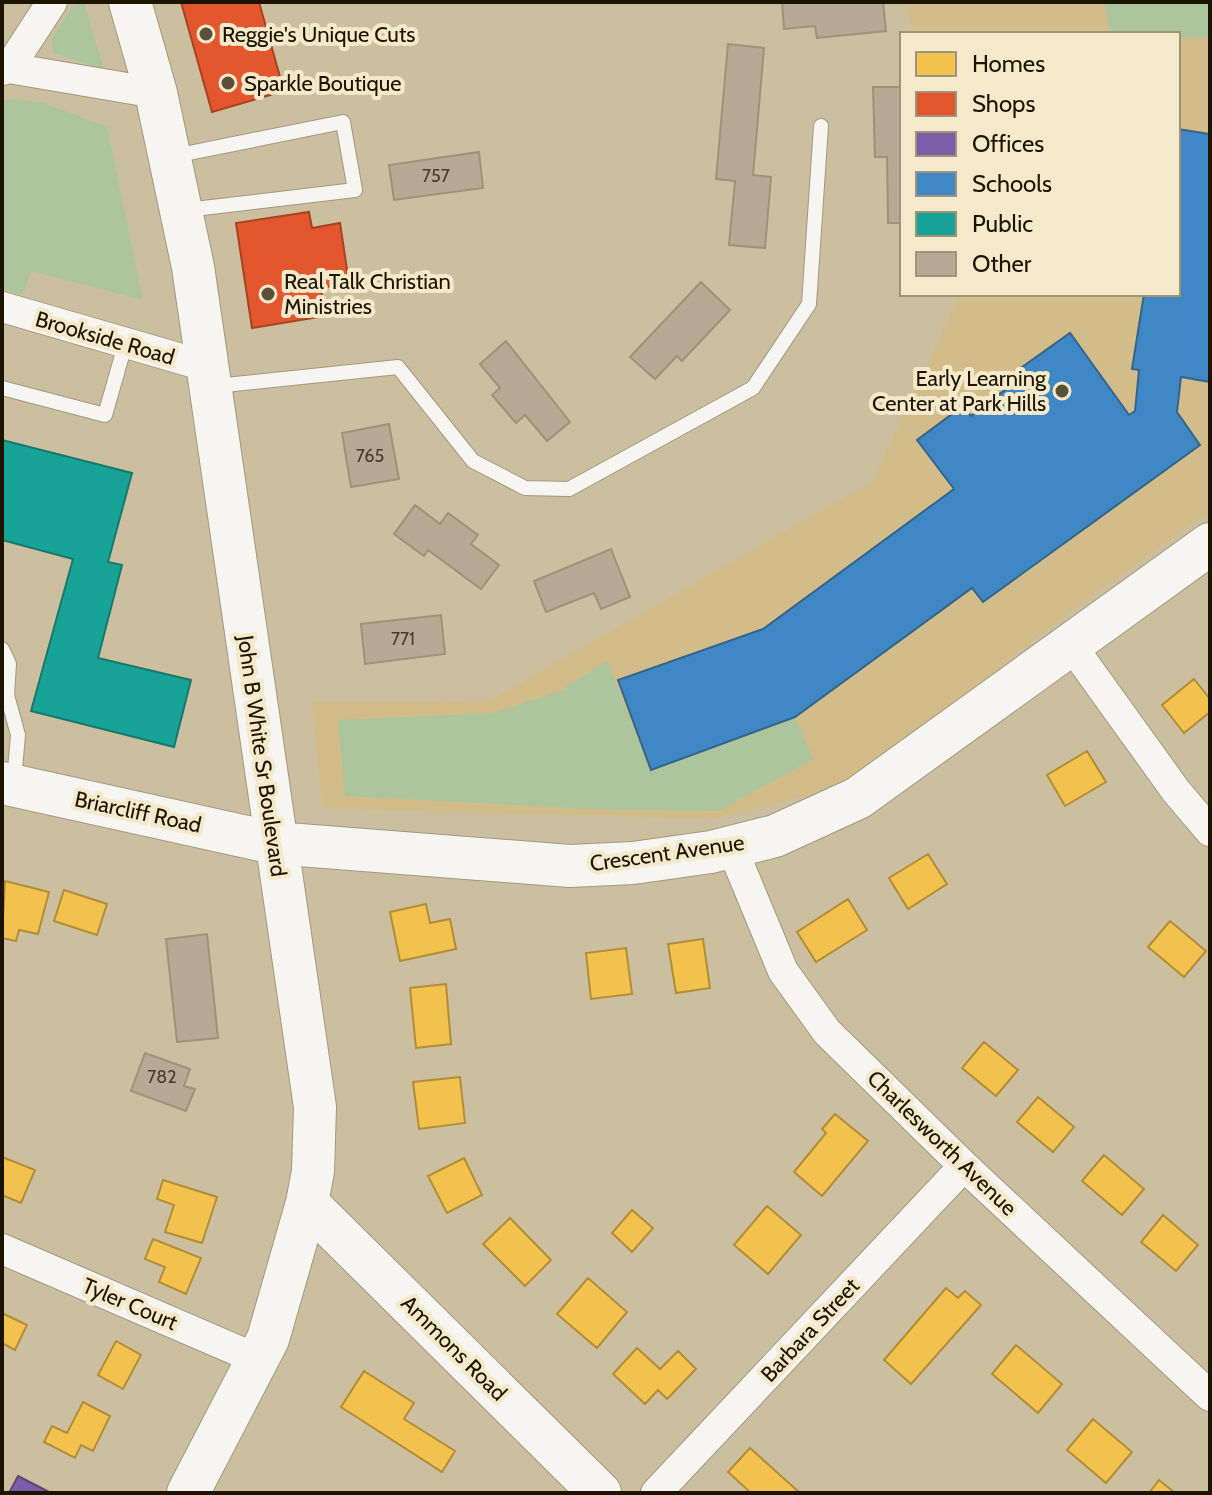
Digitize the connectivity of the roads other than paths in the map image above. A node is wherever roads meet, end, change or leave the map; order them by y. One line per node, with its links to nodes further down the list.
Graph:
1 (52, 2): 3 (street)
2 (130, 2): 4 (street, John B White Sr Boulevard)
3 (6, 69): 4 (street)
4 (156, 93): 6 (street, John B White Sr Boulevard)
5 (821, 126): 10 (lane)
6 (170, 157): 7 (street, John B White Sr Boulevard); 7 (lane)
7 (182, 211): 10 (street, John B White Sr Boulevard)
8 (2, 307): 9 (street, Brookside Road)
9 (125, 345): 10 (street, Brookside Road); 11 (lane)
10 (210, 377): 17 (street, John B White Sr Boulevard)
11 (2, 388)
12 (1210, 544): 13 (street, Crescent Avenue)
13 (1071, 645): 16 (street); 18 (street, Crescent Avenue)
14 (2, 649): 15 (lane)
15 (8, 784): 17 (street, Briarcliff Road)
16 (1210, 831)
17 (274, 843): 18 (street, Crescent Avenue); 20 (street, John B White Sr Boulevard)
18 (732, 848): 19 (street, Charlesworth Avenue)
19 (964, 1166): 23 (street, Charlesworth Avenue); 26 (street, Barbara Street)
20 (307, 1203): 22 (street, John B White Sr Boulevard); 25 (street, Ammons Road)
21 (2, 1249): 22 (street, Tyler Court)
22 (257, 1359): 24 (street, John B White Sr Boulevard)
23 (1210, 1396)
24 (188, 1493)
25 (600, 1493)
26 (656, 1493)

